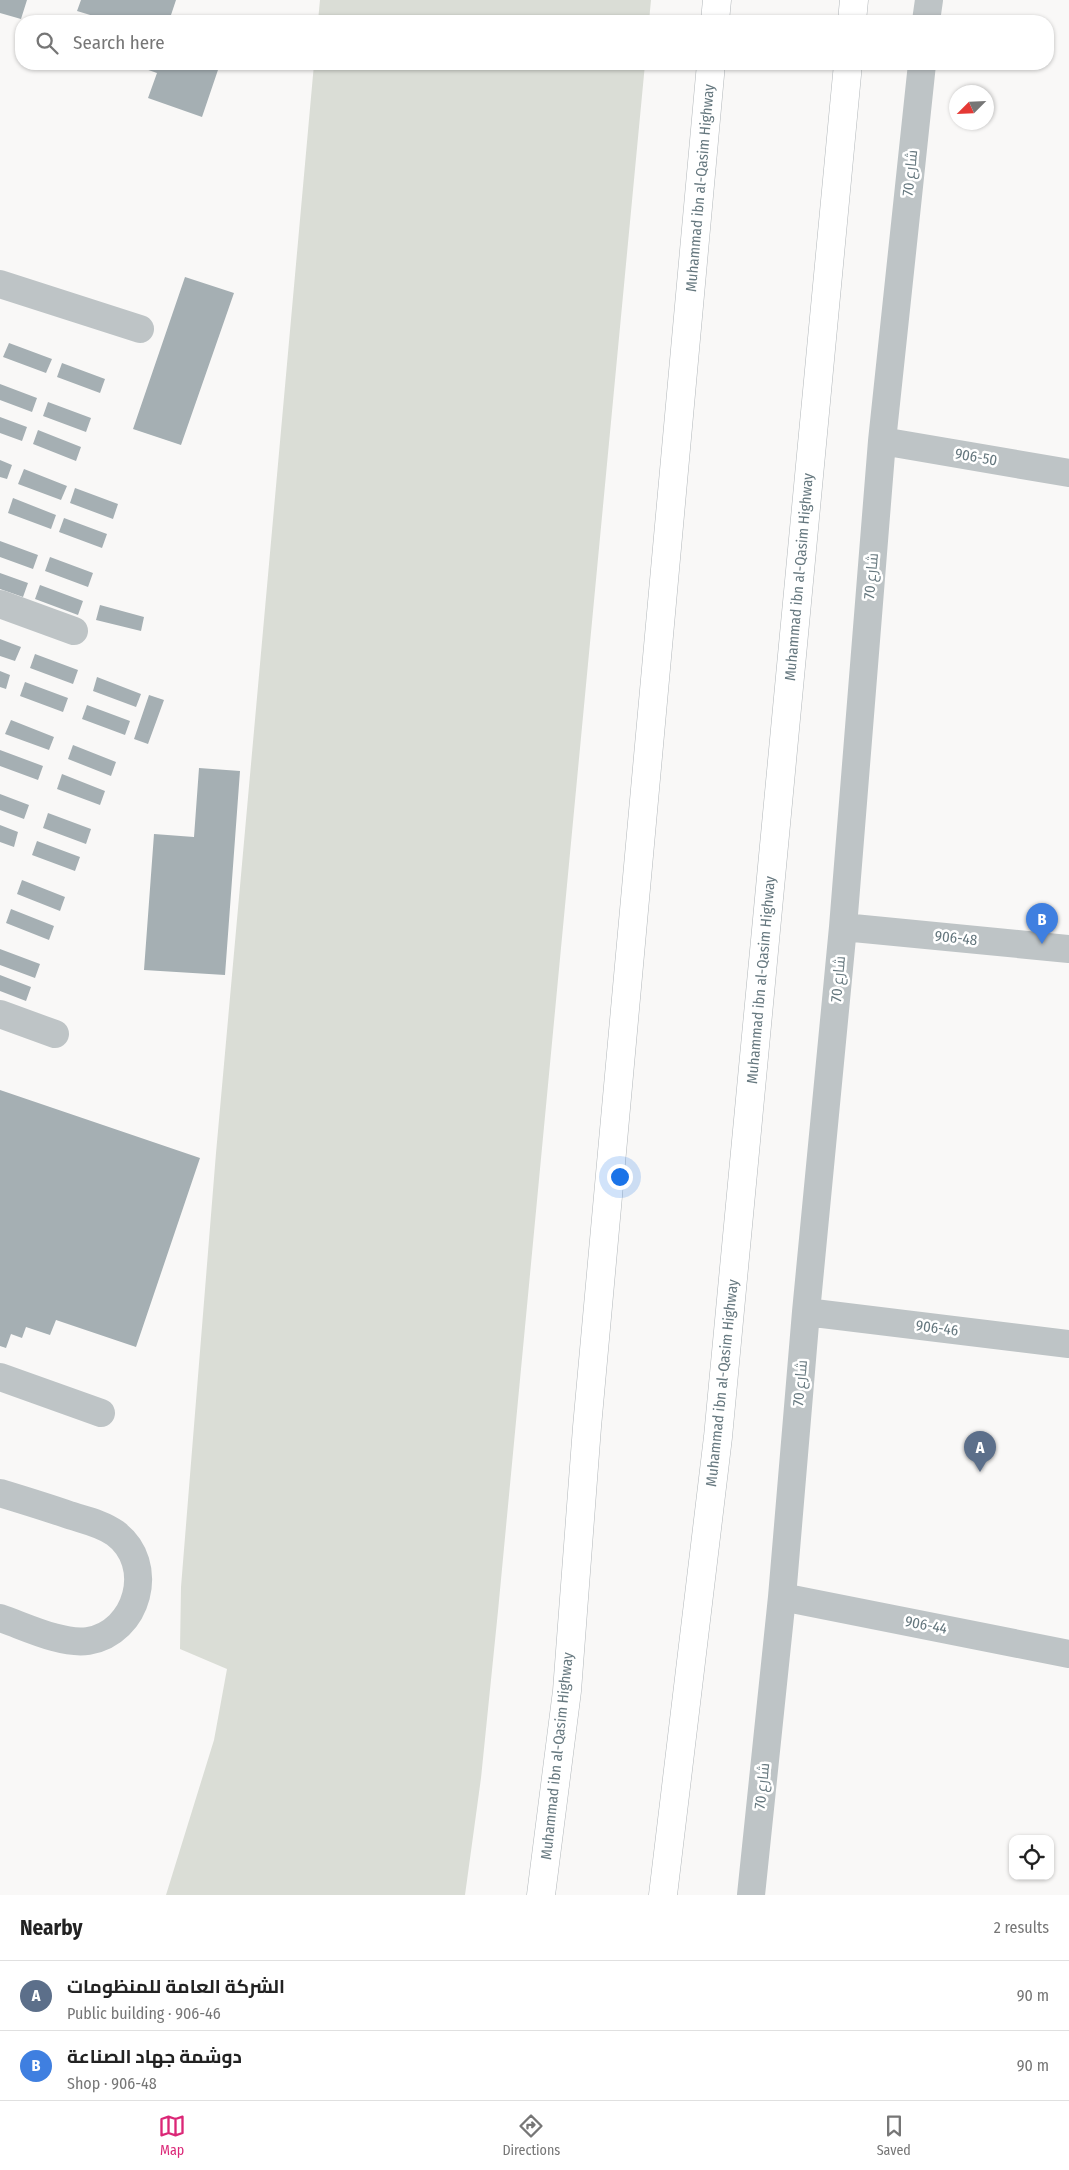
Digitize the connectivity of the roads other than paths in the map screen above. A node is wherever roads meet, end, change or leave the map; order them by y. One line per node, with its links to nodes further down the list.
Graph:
1 (717, 0): 4 (highway)
2 (854, 0): 5 (highway)
3 (928, 0): 6 (street)
4 (716, 15)
5 (853, 15)
6 (927, 15)
7 (710, 70): 28 (highway, Muhammad ibn al-Qasim Highway)
8 (847, 70): 29 (highway, Muhammad ibn al-Qasim Highway)
9 (921, 70): 12 (street, شارع 70)
10 (0, 284): 11 (street)
11 (140, 329)
12 (882, 442): 13 (street, 906-50); 16 (street, شارع 70)
13 (1069, 473)
14 (0, 604): 15 (street)
15 (74, 631)
16 (843, 927): 17 (street, 906-48); 20 (street, شارع 70)
17 (1069, 949)
18 (0, 1014): 19 (street)
19 (55, 1034)
20 (806, 1312): 21 (street, 906-46); 25 (street, شارع 70)
21 (1069, 1344)
22 (0, 1377): 23 (street)
23 (101, 1413)
24 (0, 1493): 26 (street)
25 (782, 1597): 27 (street, 906-44); 30 (street, شارع 70)
26 (0, 1618)
27 (1069, 1654)
28 (542, 1895)
29 (663, 1895)
30 (751, 1895)

